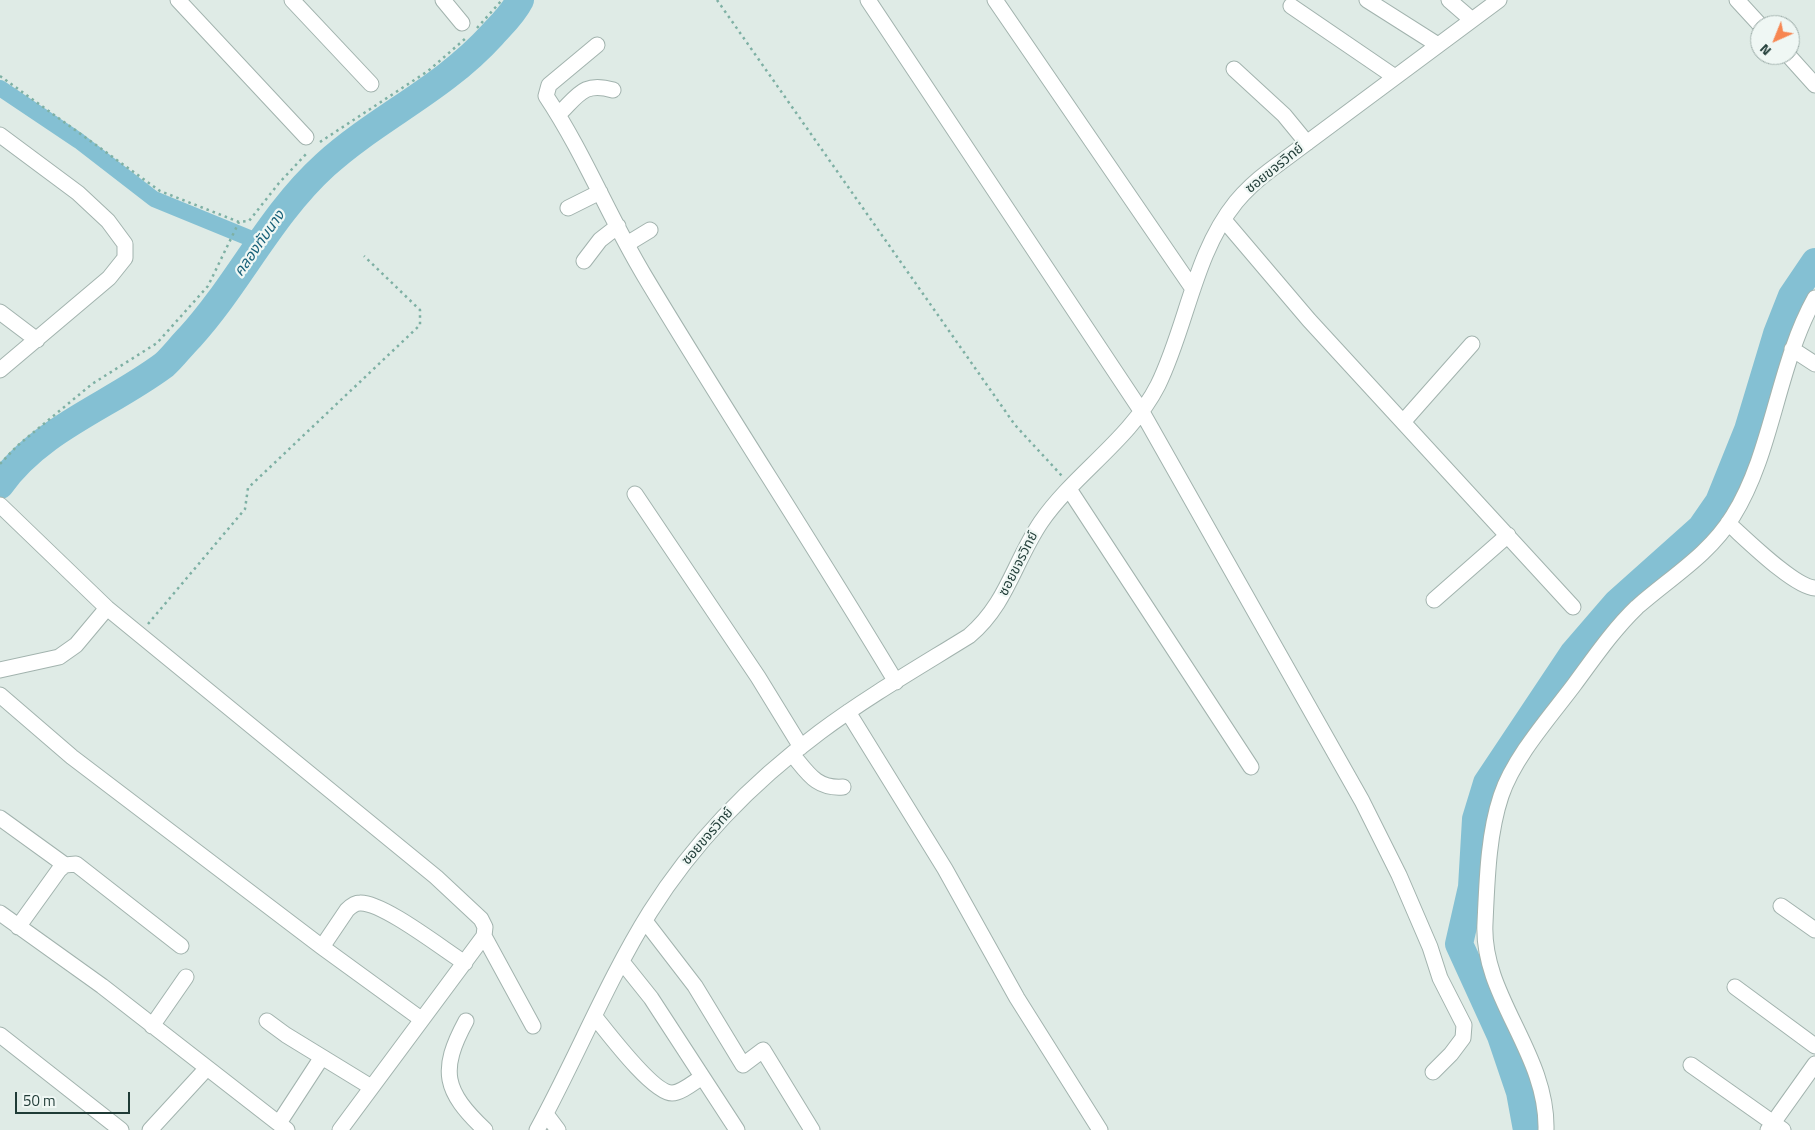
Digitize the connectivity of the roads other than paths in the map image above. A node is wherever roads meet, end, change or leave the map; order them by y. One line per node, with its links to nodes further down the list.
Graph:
1 (178, 0): 25 (street)
2 (292, 0): 19 (street)
3 (444, 0): 13 (street)
4 (868, 0): 41 (street)
5 (995, 0): 33 (street)
6 (1367, 0): 15 (street)
7 (1449, 0): 12 (street)
8 (1499, 0): 12 (street, ซอยขจรวิทย์)
9 (1737, 0): 11 (street)
10 (1291, 6): 18 (street)
11 (1751, 15)
12 (1472, 20): 15 (street, ซอยขจรวิทย์)
13 (462, 23)
14 (597, 45): 22 (street)
15 (1438, 45): 18 (street, ซอยขจรวิทย์)
16 (1797, 65): 20 (street)
17 (1234, 69): 24 (street)
18 (1395, 78): 24 (street, ซอยขจรวิทย์)
19 (371, 84)
20 (1815, 85)
21 (613, 90): 22 (street)
22 (558, 115): 26 (street)
23 (0, 135): 36 (street)
24 (1307, 143): 28 (street, ซอยขจรวิทย์)
25 (310, 144)
26 (600, 192): 27 (street); 29 (street)
27 (568, 208)
28 (1224, 220): 33 (street, ซอยขจรวิทย์); 42 (street)
29 (618, 226): 31 (street); 32 (street)
30 (650, 230): 31 (street)
31 (627, 244): 53 (street)
32 (584, 260)
33 (1193, 289): 41 (street, ซอยขจรวิทย์)
34 (1815, 298): 38 (street)
35 (0, 312): 36 (street)
36 (37, 340): 40 (street)
37 (1472, 344): 42 (street)
38 (1792, 349): 39 (street); 46 (street)
39 (1815, 364)
40 (0, 370)
41 (1142, 412): 43 (street, ซอยขจรวิทย์); 85 (street)
42 (1403, 422): 47 (street)
43 (1070, 488): 53 (street, ซอยขจรวิทย์); 57 (street)
44 (635, 494): 56 (street)
45 (0, 505): 51 (street)
46 (1728, 523): 48 (street); 100 (street)
47 (1508, 535): 49 (street); 50 (street)
48 (1815, 588)
49 (1434, 600)
50 (1573, 607)
51 (106, 608): 52 (street); 66 (street)
52 (0, 670)
53 (896, 682): 55 (street, ซอยขจรวิทย์)
54 (0, 695): 68 (street)
55 (848, 712): 56 (street, ซอยขจรวิทย์); 99 (street)
56 (797, 751): 58 (street); 63 (street, ซอยขจรวิทย์)
57 (1251, 767)
58 (843, 787)
59 (0, 818): 60 (street)
60 (65, 865): 64 (street); 67 (street)
61 (1782, 906): 65 (street)
62 (0, 913): 64 (street)
63 (645, 921): 70 (street, ซอยขจรวิทย์); 98 (street)
64 (18, 927): 77 (street)
65 (1815, 930)
66 (484, 936): 69 (street); 78 (street)
67 (181, 946)
68 (322, 947): 69 (street); 74 (street)
69 (465, 963): 74 (street)
70 (623, 963): 73 (street, ซอยขจรวิทย์); 86 (street)
71 (186, 977): 77 (street)
72 (1735, 987): 80 (street)
73 (595, 1018): 86 (street); 88 (street, ซอยขจรวิทย์)
74 (421, 1019): 87 (street)
75 (267, 1021): 81 (street)
76 (466, 1021): 94 (street)
77 (152, 1026): 84 (street)
78 (533, 1026)
79 (0, 1035): 91 (street)
80 (1815, 1046)
81 (322, 1057): 87 (street); 89 (street)
82 (1815, 1064): 90 (street)
83 (1691, 1065): 90 (street)
84 (207, 1068): 89 (street); 92 (street)
85 (1433, 1072)
86 (702, 1077): 97 (street)
87 (371, 1086): 93 (street)
88 (546, 1114): 95 (street, ซอยขจรวิทย์); 96 (street)
89 (283, 1127)
90 (1775, 1128)
91 (121, 1130)
92 (150, 1130)
93 (340, 1130)
94 (484, 1130)
95 (537, 1130)
96 (558, 1130)
97 (737, 1130)
98 (812, 1130)
99 (1100, 1130)
100 (1546, 1130)

